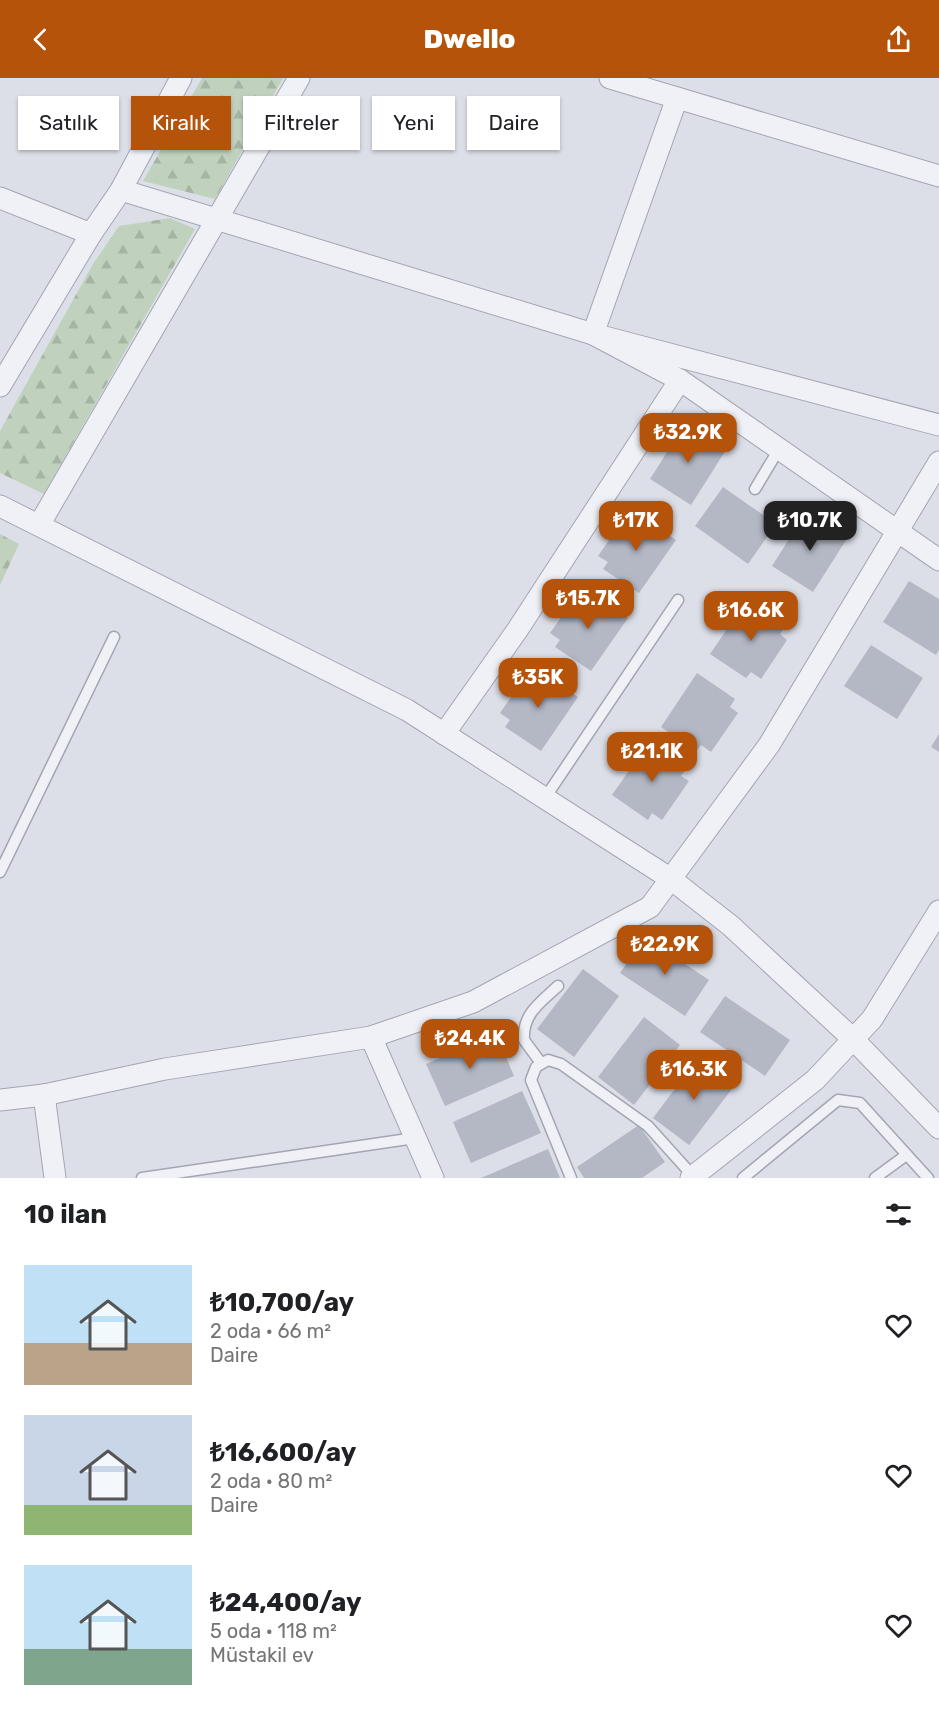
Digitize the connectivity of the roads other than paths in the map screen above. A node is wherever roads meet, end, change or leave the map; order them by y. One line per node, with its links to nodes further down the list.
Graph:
1 (181, 78): 6 (street)
2 (299, 78): 8 (street)
3 (610, 78): 4 (street)
4 (676, 98): 5 (street); 10 (street)
5 (939, 176)
6 (121, 190): 8 (street); 9 (street)
7 (0, 198): 9 (street)
8 (218, 220): 10 (street); 18 (street)
9 (91, 234): 12 (street)
10 (593, 334): 11 (street); 13 (street)
11 (680, 380): 14 (street); 23 (street)
12 (0, 386)
13 (939, 425)
14 (779, 449): 16 (lane); 19 (street)
15 (939, 462): 19 (street)
16 (755, 489)
17 (0, 506): 18 (street)
18 (39, 525): 23 (street)
19 (899, 532): 20 (street); 26 (street)
20 (939, 560)
21 (678, 600): 24 (lane)
22 (114, 637): 25 (lane)
23 (444, 734): 24 (street)
24 (545, 798): 26 (street)
25 (0, 872)
26 (671, 879): 29 (street); 30 (street)
27 (939, 911): 30 (street)
28 (558, 986): 31 (lane)
29 (372, 1037): 32 (street); 35 (street)
30 (854, 1039): 34 (street); 37 (street)
31 (541, 1063): 37 (lane); 41 (lane)
32 (44, 1095): 33 (street); 38 (street)
33 (0, 1100)
34 (939, 1128)
35 (415, 1138): 39 (lane); 40 (street)
36 (905, 1156): 42 (lane); 43 (lane); 44 (lane)
37 (692, 1177)
38 (55, 1178)
39 (142, 1178)
40 (433, 1178)
41 (571, 1178)
42 (743, 1178)
43 (875, 1178)
44 (928, 1178)

